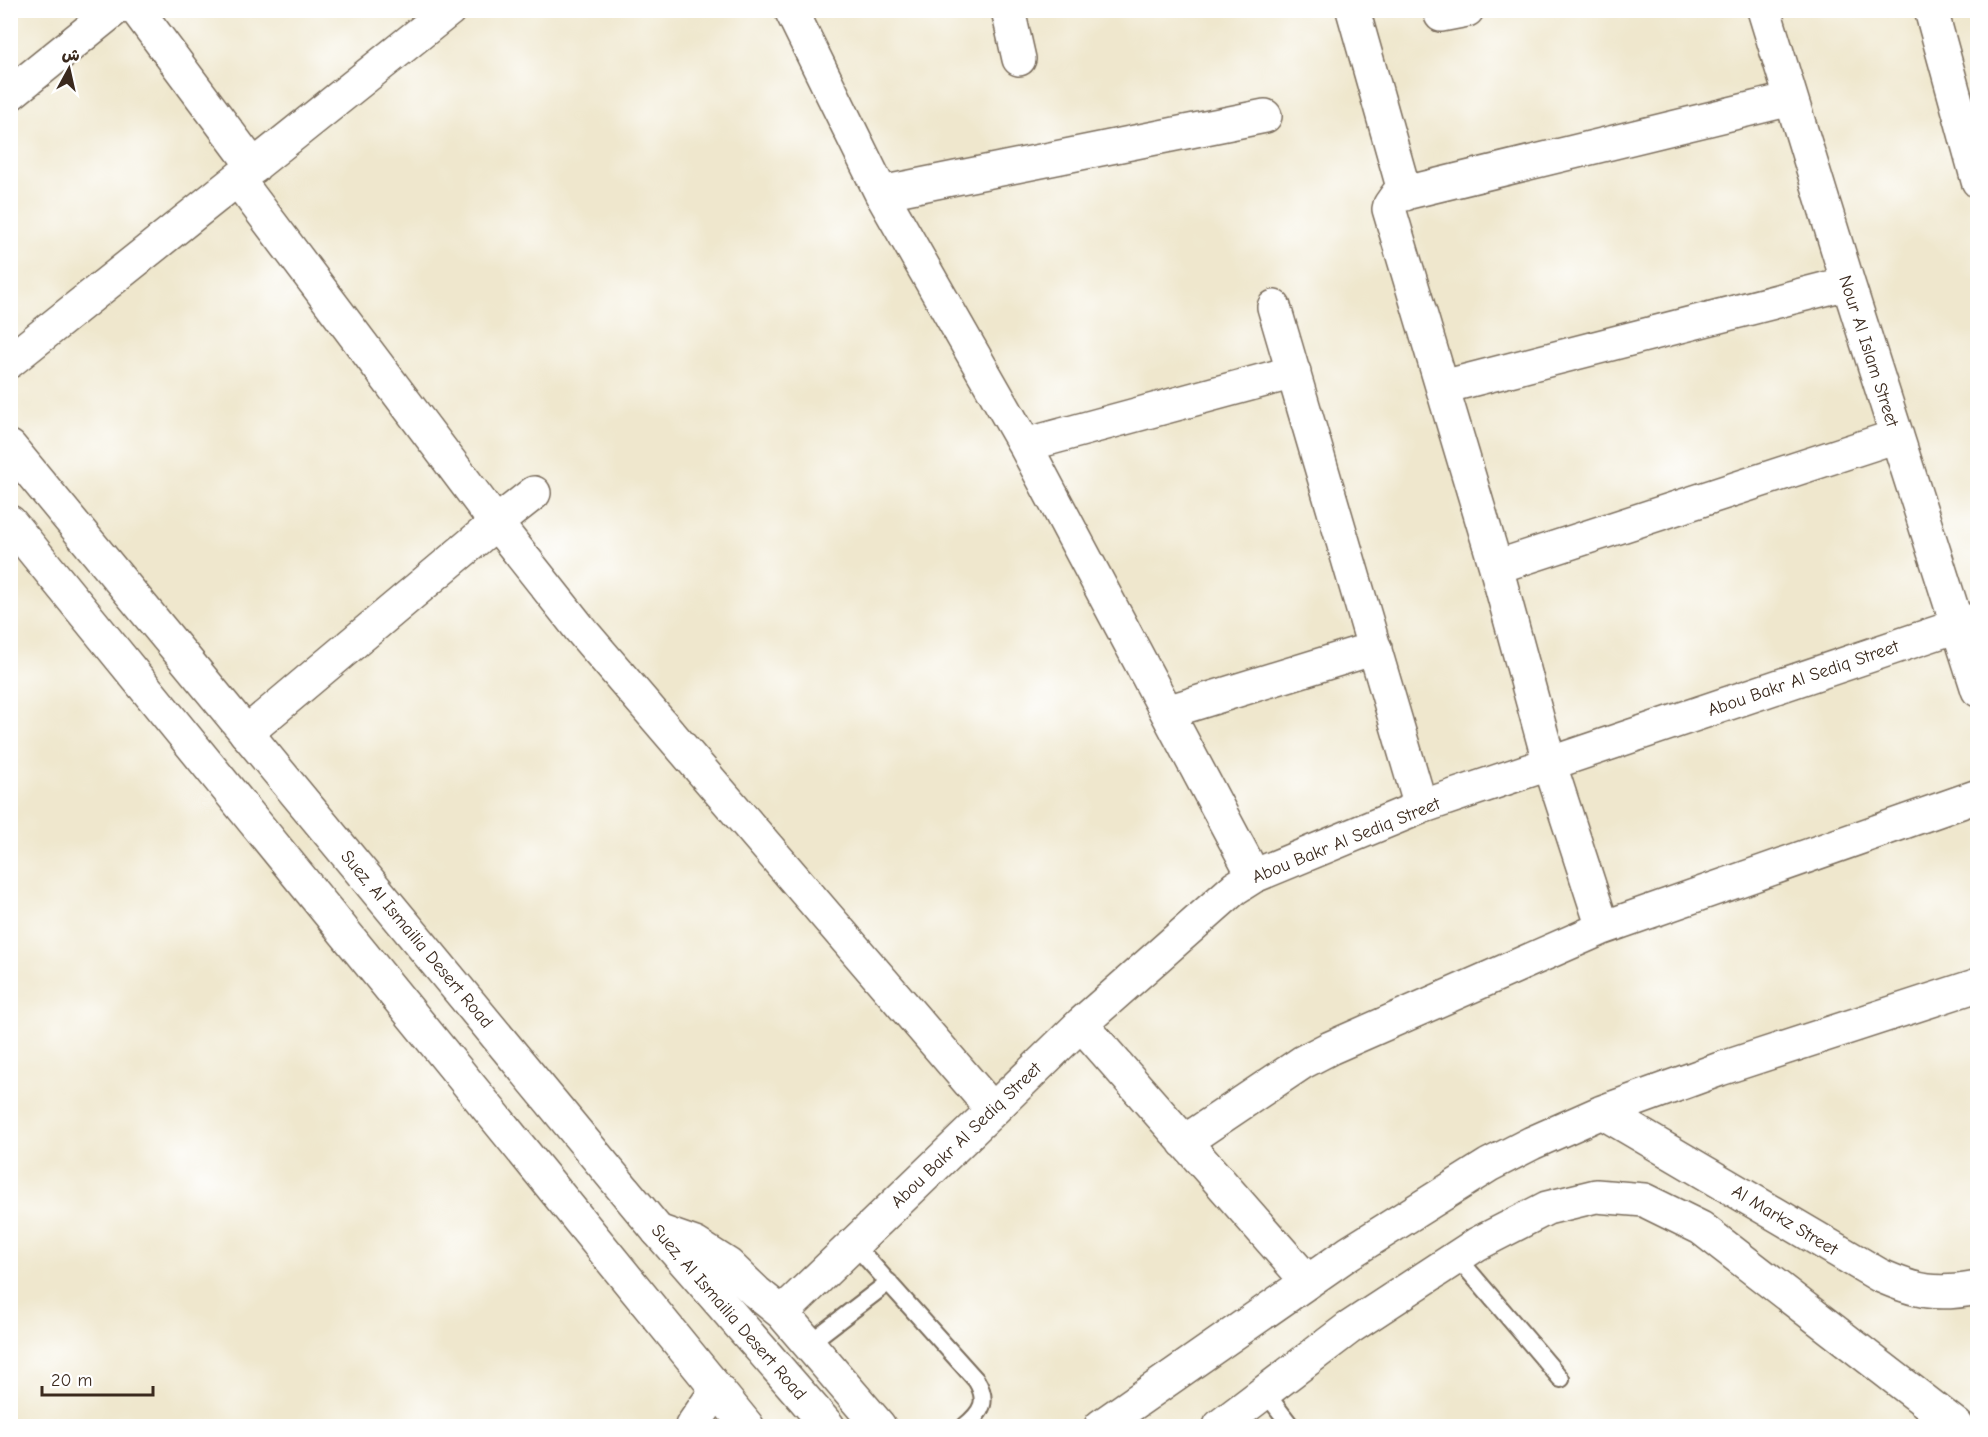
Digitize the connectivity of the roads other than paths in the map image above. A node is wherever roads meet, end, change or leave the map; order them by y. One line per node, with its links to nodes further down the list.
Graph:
1 (114, 10): 10 (main road)
2 (136, 10): 13 (main road)
3 (449, 10): 13 (main road)
4 (791, 10): 15 (main road)
5 (1008, 10): 9 (main road)
6 (1353, 10): 16 (main road)
7 (1764, 10): 11 (main road, Nour Al Islam Street)
8 (1931, 10): 14 (main road)
9 (1019, 60)
10 (10, 94)
11 (1791, 99): 16 (main road); 17 (main road, Nour Al Islam Street)
12 (1265, 116): 15 (main road)
13 (246, 173): 19 (main road); 27 (main road)
14 (1977, 181)
15 (881, 193): 23 (main road)
16 (1405, 194): 21 (main road)
17 (1848, 282): 21 (main road); 22 (main road, Nour Al Islam Street)
18 (1274, 307): 20 (main road)
19 (10, 361)
20 (1294, 372): 23 (main road); 30 (main road)
21 (1443, 387): 28 (main road)
22 (1897, 436): 28 (main road); 29 (main road, Nour Al Islam Street)
23 (1025, 445): 32 (main road)
24 (10, 447): 33 (main road, Suez, Al Ismailia Desert Road)
25 (534, 494): 27 (main road)
26 (10, 522): 53 (main road)
27 (496, 523): 33 (main road); 41 (main road)
28 (1496, 567): 34 (main road)
29 (1967, 622): 31 (main road, Nour Al Islam Street); 34 (main road, Abou Bakr Al Sediq Street)
30 (1375, 648): 32 (main road); 36 (main road)
31 (1977, 690)
32 (1167, 712): 37 (main road)
33 (246, 733): 44 (main road, Suez, Al Ismailia Desert Road)
34 (1550, 765): 36 (main road, Abou Bakr Al Sediq Street); 38 (main road)
35 (1977, 796): 38 (main road)
36 (1421, 807): 37 (main road, Abou Bakr Al Sediq Street)
37 (1254, 876): 40 (main road, Abou Bakr Al Sediq Street)
38 (1603, 928): 43 (main road)
39 (1977, 985): 42 (main road)
40 (1081, 1024): 41 (main road, Abou Bakr Al Sediq Street); 43 (main road)
41 (993, 1110): 45 (main road, Abou Bakr Al Sediq Street)
42 (1602, 1112): 48 (main road); 49 (main road, Al Markz Street)
43 (1184, 1142): 48 (main road)
44 (658, 1231): 50 (main road); 57 (main road, Suez, Al Ismailia Desert Road)
45 (853, 1243): 47 (lane); 50 (main road, Abou Bakr Al Sediq Street)
46 (1457, 1257): 52 (lane); 54 (main road); 63 (main road)
47 (889, 1282): 51 (lane); 59 (lane)
48 (1308, 1282): 60 (main road)
49 (1977, 1288)
50 (782, 1313): 51 (main road)
51 (808, 1344): 58 (main road)
52 (1561, 1379)
53 (716, 1391): 55 (main road); 56 (main road)
54 (1265, 1392): 61 (main road); 62 (lane)
55 (692, 1426)
56 (747, 1426)
57 (828, 1426)
58 (879, 1426)
59 (965, 1426)
60 (1101, 1426)
61 (1220, 1426)
62 (1291, 1426)
63 (1957, 1426)

